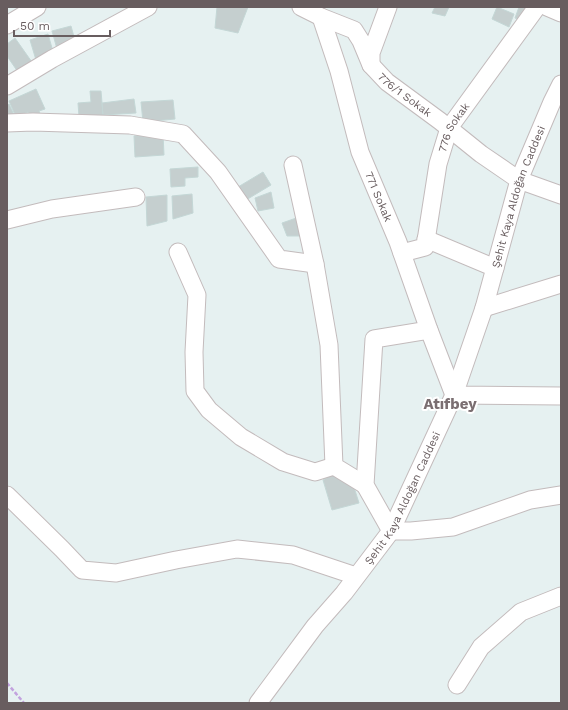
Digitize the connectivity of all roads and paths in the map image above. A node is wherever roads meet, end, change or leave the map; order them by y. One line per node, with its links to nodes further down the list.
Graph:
1 (34, 7): 8 (street)
2 (38, 7): 11 (street)
3 (148, 7): 14 (street)
4 (301, 7): 10 (street)
5 (388, 7): 12 (street)
6 (538, 7): 16 (street, 776 Sokak)
7 (546, 7): 9 (street)
8 (7, 11)
9 (561, 12)
10 (321, 17): 12 (street, 776/1 Sokak); 24 (street, 771 Sokak)
11 (7, 25)
12 (371, 65): 16 (street, 776/1 Sokak)
13 (561, 84): 18 (street, Şehit Kaya Aldoğan Caddesi)
14 (7, 86)
15 (7, 123): 25 (street)
16 (448, 128): 18 (street, 776/1 Sokak); 22 (street, 776 Sokak)
17 (292, 165): 25 (street)
18 (519, 180): 19 (street, 776/1 Sokak); 26 (street, Şehit Kaya Aldoğan Caddesi)
19 (561, 195)
20 (136, 197): 21 (street)
21 (7, 220)
22 (426, 239): 24 (street); 26 (street)
23 (178, 252): 34 (street)
24 (402, 253): 31 (street, 771 Sokak)
25 (315, 264): 34 (street)
26 (495, 268): 30 (street, Şehit Kaya Aldoğan Caddesi)
27 (561, 284): 28 (street)
28 (539, 291): 29 (street); 30 (street)
29 (561, 297)
30 (484, 308): 32 (street, Şehit Kaya Aldoğan Caddesi)
31 (429, 330): 32 (street, 771 Sokak); 35 (street)
32 (454, 395): 33 (street); 38 (street, Şehit Kaya Aldoğan Caddesi)
33 (561, 396)
34 (334, 466): 35 (street)
35 (366, 485): 38 (street)
36 (7, 495): 39 (street)
37 (561, 495): 38 (street)
38 (391, 531): 39 (street, Şehit Kaya Aldoğan Caddesi)
39 (356, 576): 44 (street, Şehit Kaya Aldoğan Caddesi)
40 (561, 596): 42 (street)
41 (7, 683): 43 (path)
42 (457, 685)
43 (24, 703)
44 (258, 703)

